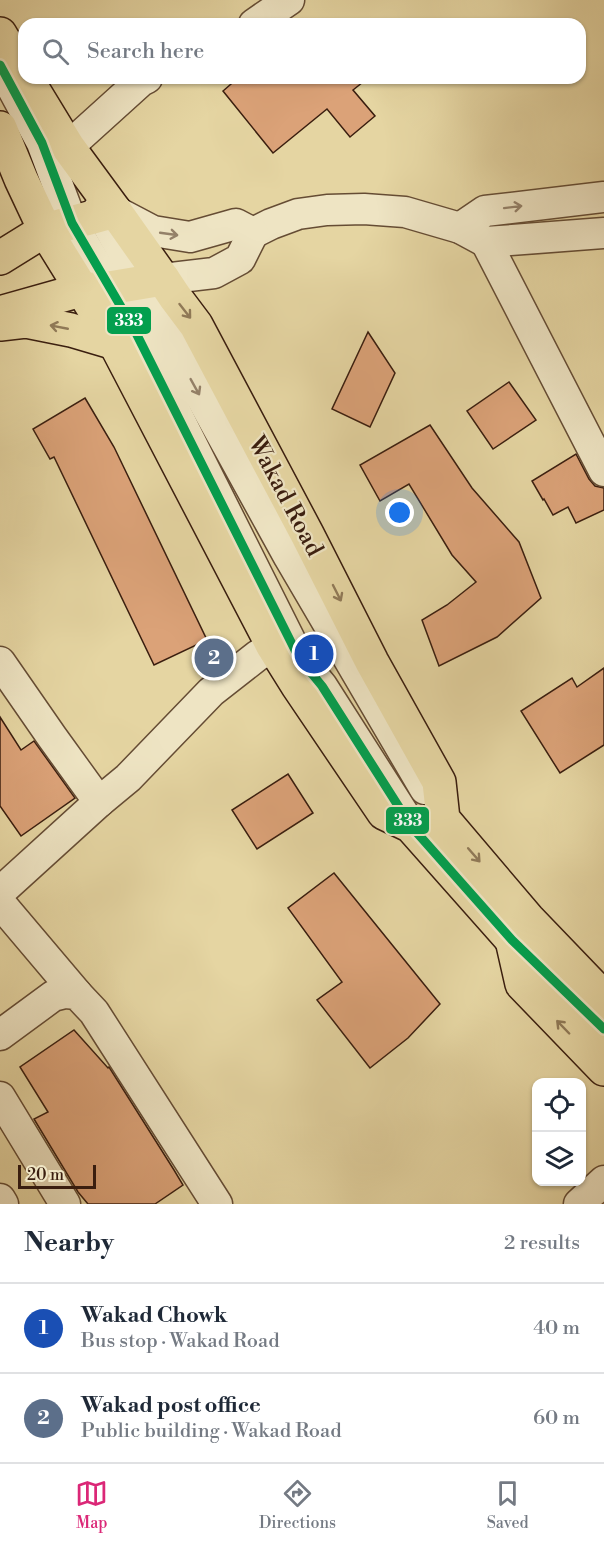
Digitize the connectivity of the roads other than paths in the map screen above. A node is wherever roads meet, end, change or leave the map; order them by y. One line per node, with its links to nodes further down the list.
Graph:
1 (289, 0): 2 (street)
2 (263, 18)
3 (0, 34): 4 (main road, Wakad Road)
4 (18, 64)
5 (0, 65): 9 (street)
6 (28, 84): 9 (main road, Wakad Road)
7 (137, 84): 9 (street)
8 (0, 128): 11 (main road, Wakad Road)
9 (55, 145): 11 (main road, Wakad Road); 11 (street)
10 (604, 197): 12 (street, one-way to 10)
11 (84, 220): 13 (street, one-way to 13); 16 (main road); 17 (main road, Wakad Road); 17 (main road, Wakad Road)
12 (460, 228): 13 (street); 15 (street)
13 (253, 233): 17 (street)
14 (604, 233): 15 (street)
15 (486, 242): 21 (street)
16 (0, 258)
17 (123, 285): 18 (main road); 20 (main road, Wakad Road); 25 (street, one-way to 17); 28 (main road, Wakad Road, one-way to 28)
18 (0, 313)
19 (0, 324): 20 (main road, one-way to 19)
20 (115, 343): 22 (main road, Wakad Road)
21 (604, 471)
22 (273, 646): 24 (street); 25 (main road, Wakad Road)
23 (0, 662): 24 (street)
24 (99, 802): 26 (street)
25 (411, 826): 28 (main road, Wakad Road)
26 (0, 892)
27 (0, 903): 30 (street)
28 (520, 930): 29 (main road); 29 (main road); 34 (main road, one-way to 28)
29 (580, 976): 31 (main road); 32 (main road)
30 (77, 994): 33 (street); 40 (street)
31 (604, 998)
32 (604, 1029)
33 (0, 1035)
34 (604, 1069)
35 (0, 1097): 38 (street)
36 (604, 1181): 41 (street)
37 (0, 1199): 39 (street)
38 (53, 1200)
39 (3, 1204)
40 (217, 1204)
41 (579, 1204)

